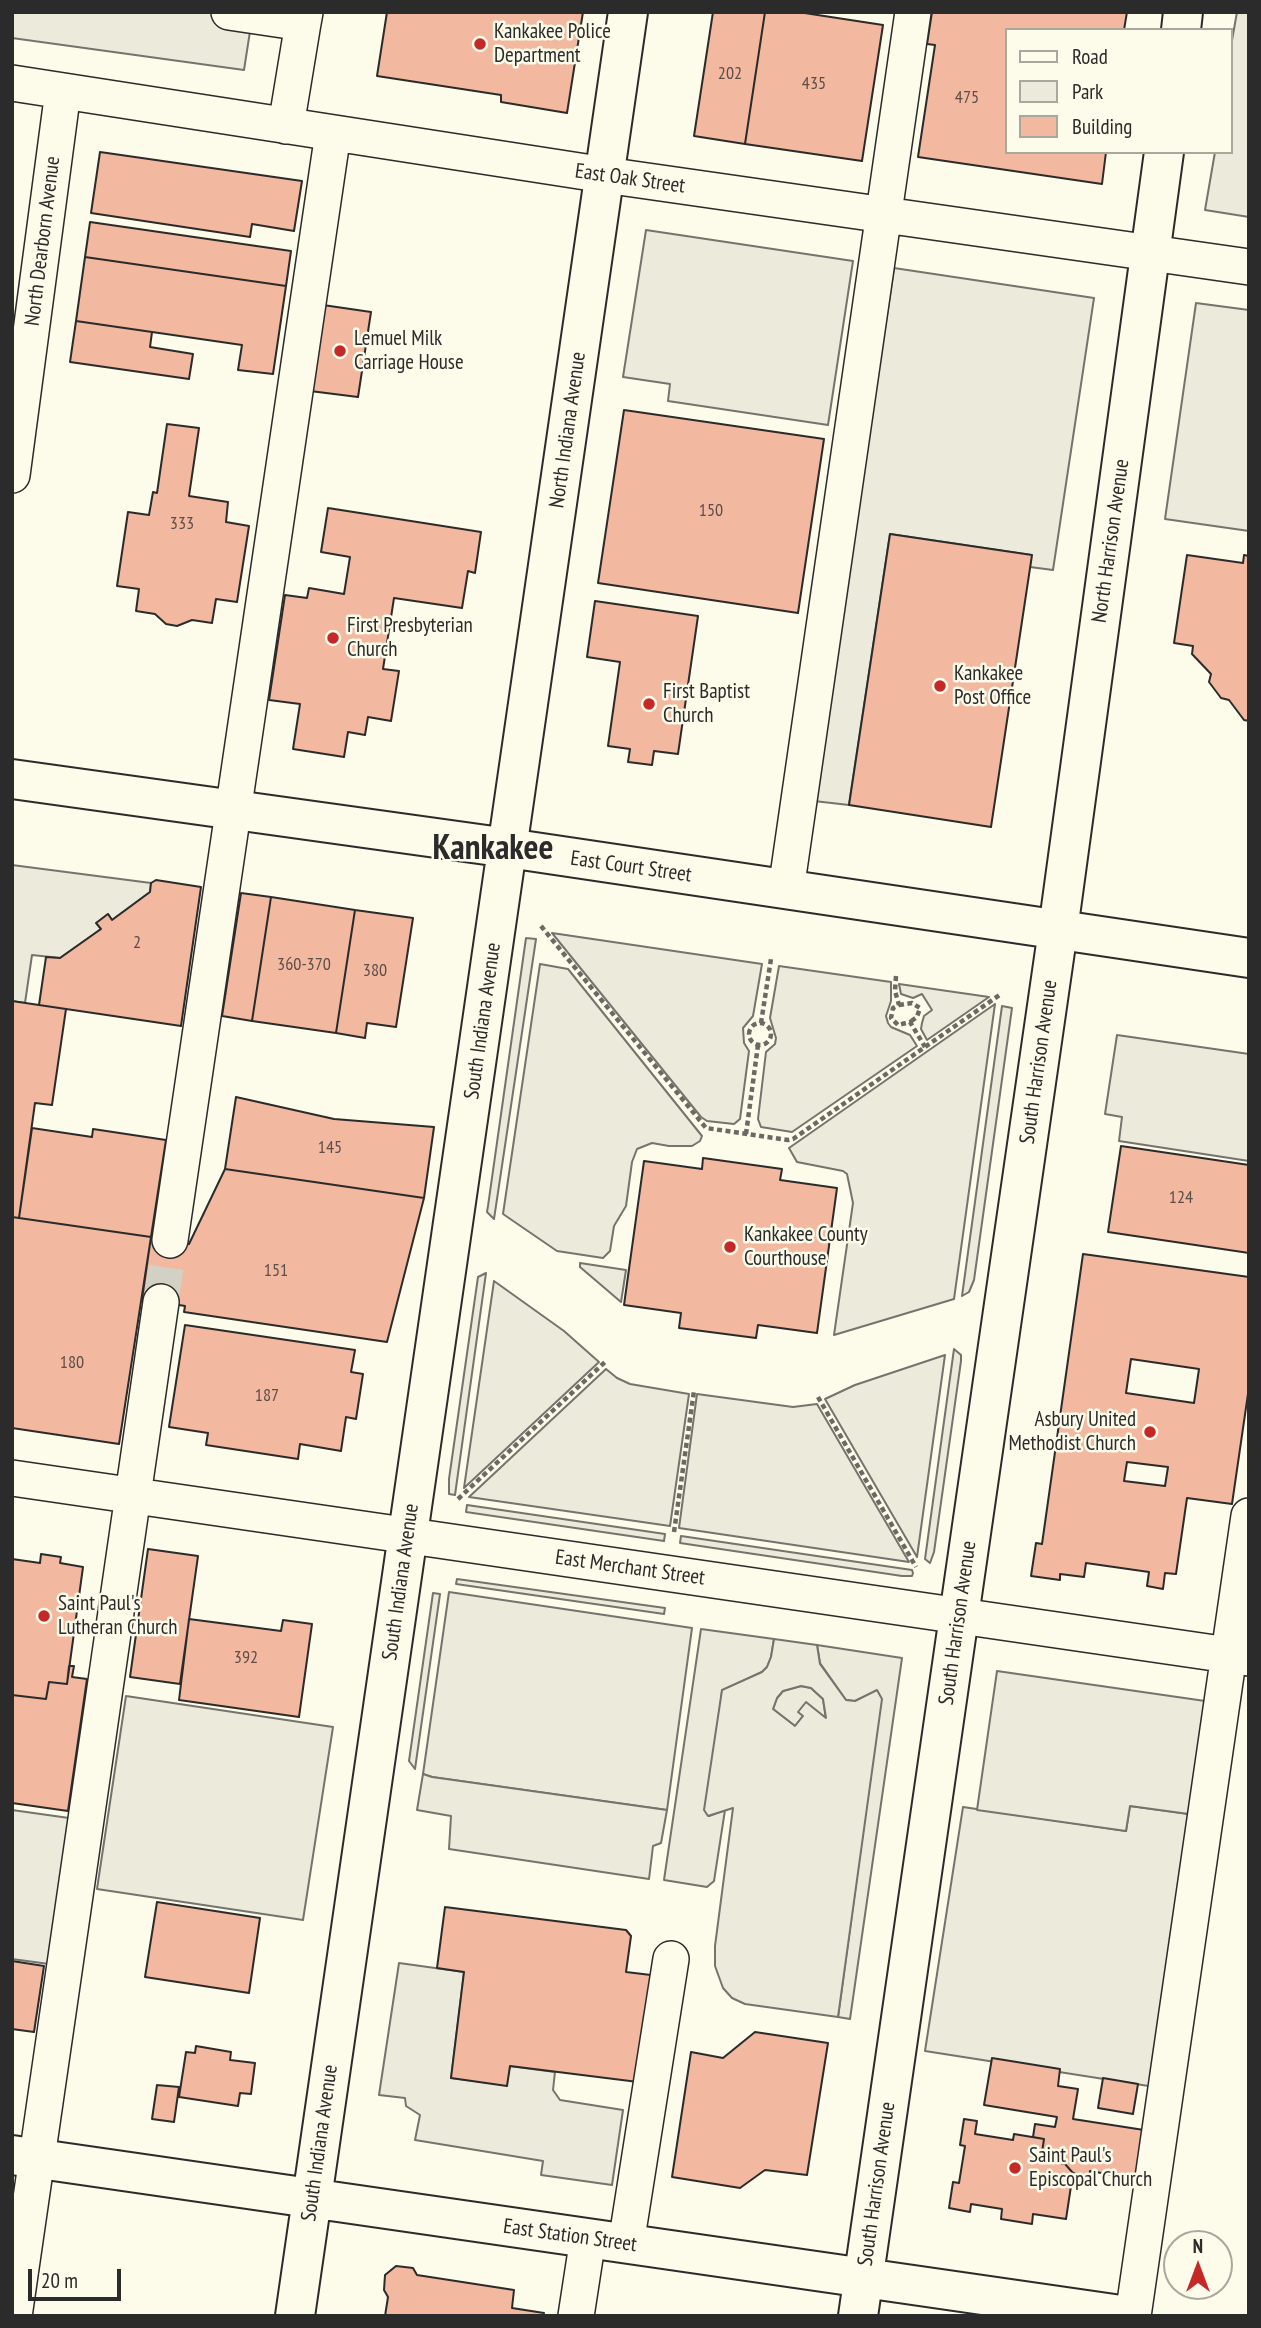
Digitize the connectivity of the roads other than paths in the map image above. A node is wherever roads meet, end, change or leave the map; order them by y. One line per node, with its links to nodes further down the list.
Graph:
1 (229, 12): 4 (street)
2 (628, 12): 10 (main road, North Indiana Avenue)
3 (913, 12): 11 (street)
4 (304, 18): 7 (street)
5 (12, 83): 6 (street, East Oak Street)
6 (63, 91): 7 (street, East Oak Street); 14 (street, North Dearborn Avenue)
7 (286, 126): 8 (street, East Oak Street)
8 (333, 133): 10 (street, East Oak Street); 16 (street)
9 (1164, 154): 12 (main road, North Harrison Avenue)
10 (605, 175): 11 (street, East Oak Street); 17 (main road, North Indiana Avenue)
11 (884, 215): 12 (street, East Oak Street); 18 (street)
12 (1150, 253): 13 (street, East Oak Street); 19 (main road, North Harrison Avenue)
13 (1249, 267)
14 (12, 475)
15 (12, 779): 16 (main road, East Court Street)
16 (233, 810): 17 (main road, East Court Street); 21 (street)
17 (508, 848): 18 (main road, East Court Street); 26 (main road, South Indiana Avenue)
18 (786, 890): 19 (main road, East Court Street)
19 (1058, 930): 20 (main road, East Court Street); 27 (main road, South Harrison Avenue)
20 (1249, 958)
21 (170, 1240)
22 (161, 1302): 24 (street)
23 (12, 1478): 24 (street, East Merchant Street)
24 (133, 1496): 26 (street, East Merchant Street); 30 (street)
25 (1249, 1516): 28 (street)
26 (408, 1535): 27 (street, East Merchant Street); 31 (main road, South Indiana Avenue)
27 (959, 1616): 28 (street, East Merchant Street); 34 (main road, South Harrison Avenue)
28 (1239, 1657): 40 (street)
29 (671, 1959): 33 (street)
30 (24, 2157): 31 (main road, East Station Street); 36 (street)
31 (312, 2198): 32 (main road, East Station Street); 37 (main road, South Indiana Avenue)
32 (588, 2238): 33 (main road, East Station Street); 38 (street)
33 (626, 2244): 34 (main road, East Station Street)
34 (863, 2278): 35 (main road, East Station Street); 39 (main road, South Harrison Avenue)
35 (1000, 2307): 40 (main road, East Station Street)
36 (14, 2316)
37 (295, 2316)
38 (576, 2316)
39 (858, 2316)
40 (1131, 2316)

